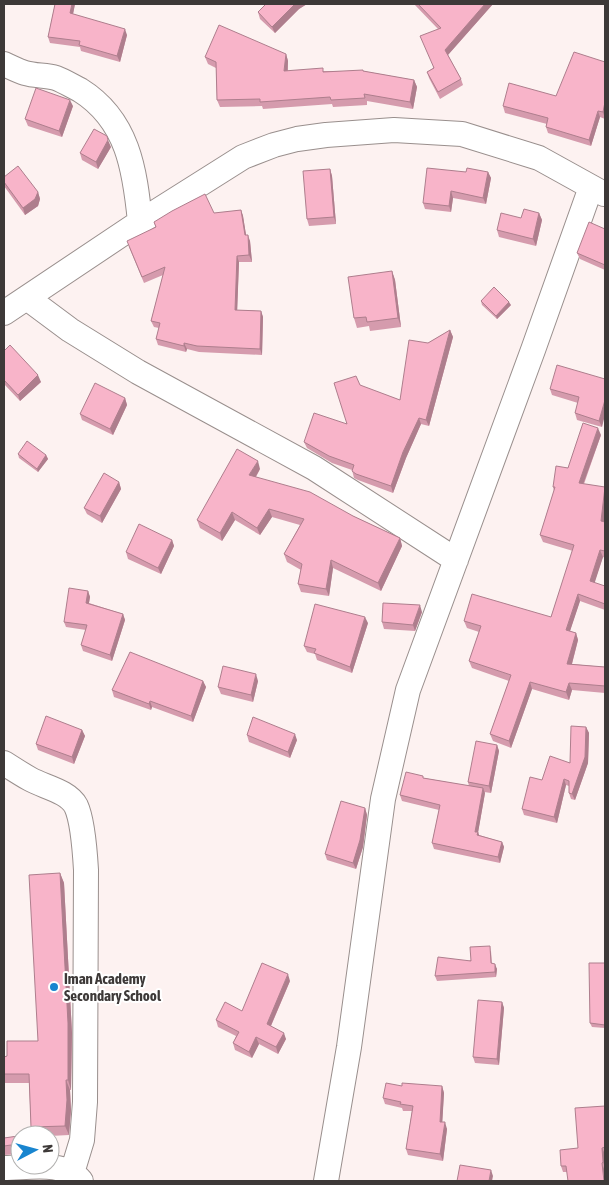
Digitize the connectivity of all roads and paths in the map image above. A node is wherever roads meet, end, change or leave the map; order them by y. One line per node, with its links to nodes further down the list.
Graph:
1 (4, 64): 3 (street)
2 (598, 191): 3 (street); 6 (street)
3 (140, 222): 4 (street)
4 (27, 298): 5 (street); 6 (street)
5 (4, 313)
6 (456, 560): 10 (street)
7 (4, 763): 9 (street)
8 (4, 1168): 9 (street)
9 (77, 1177)
10 (326, 1181)

